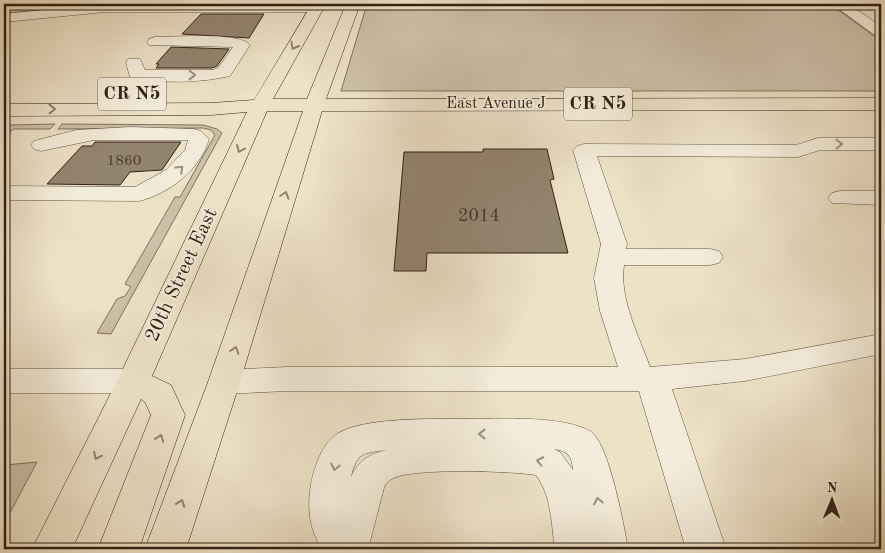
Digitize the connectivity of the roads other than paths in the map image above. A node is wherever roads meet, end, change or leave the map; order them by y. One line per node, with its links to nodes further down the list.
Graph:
1 (353, 4): 10 (main road)
2 (839, 4): 5 (street)
3 (318, 6): 4 (street); 9 (main road, 20th Street East, one-way to 9)
4 (4, 28)
5 (881, 32)
6 (155, 42): 7 (street, one-way to 6)
7 (134, 63)
8 (6, 103): 9 (main road, East Avenue J / CR N5)
9 (260, 104): 10 (main road, East Avenue J / CR N5); 20 (main road, 20th Street East, one-way to 20)
10 (314, 104): 11 (main road, East Avenue J / CR N5); 23 (main road, one-way to 10)
11 (881, 104)
12 (881, 144): 17 (street, one-way to 12)
13 (41, 145): 14 (street, one-way to 13)
14 (4, 194)
15 (840, 198): 16 (street)
16 (881, 198)
17 (612, 257): 18 (street); 21 (street)
18 (710, 257)
19 (881, 344): 21 (street)
20 (133, 380): 22 (street); 24 (main road, 20th Street East, one-way to 24); 25 (main road, one-way to 20)
21 (645, 380): 23 (street); 30 (street)
22 (4, 381)
23 (224, 382): 26 (main road, one-way to 23)
24 (52, 549)
25 (119, 549)
26 (165, 549)
27 (347, 549): 28 (street, one-way to 27); 29 (street, one-way to 27)
28 (575, 549)
29 (608, 549)
30 (706, 549)

